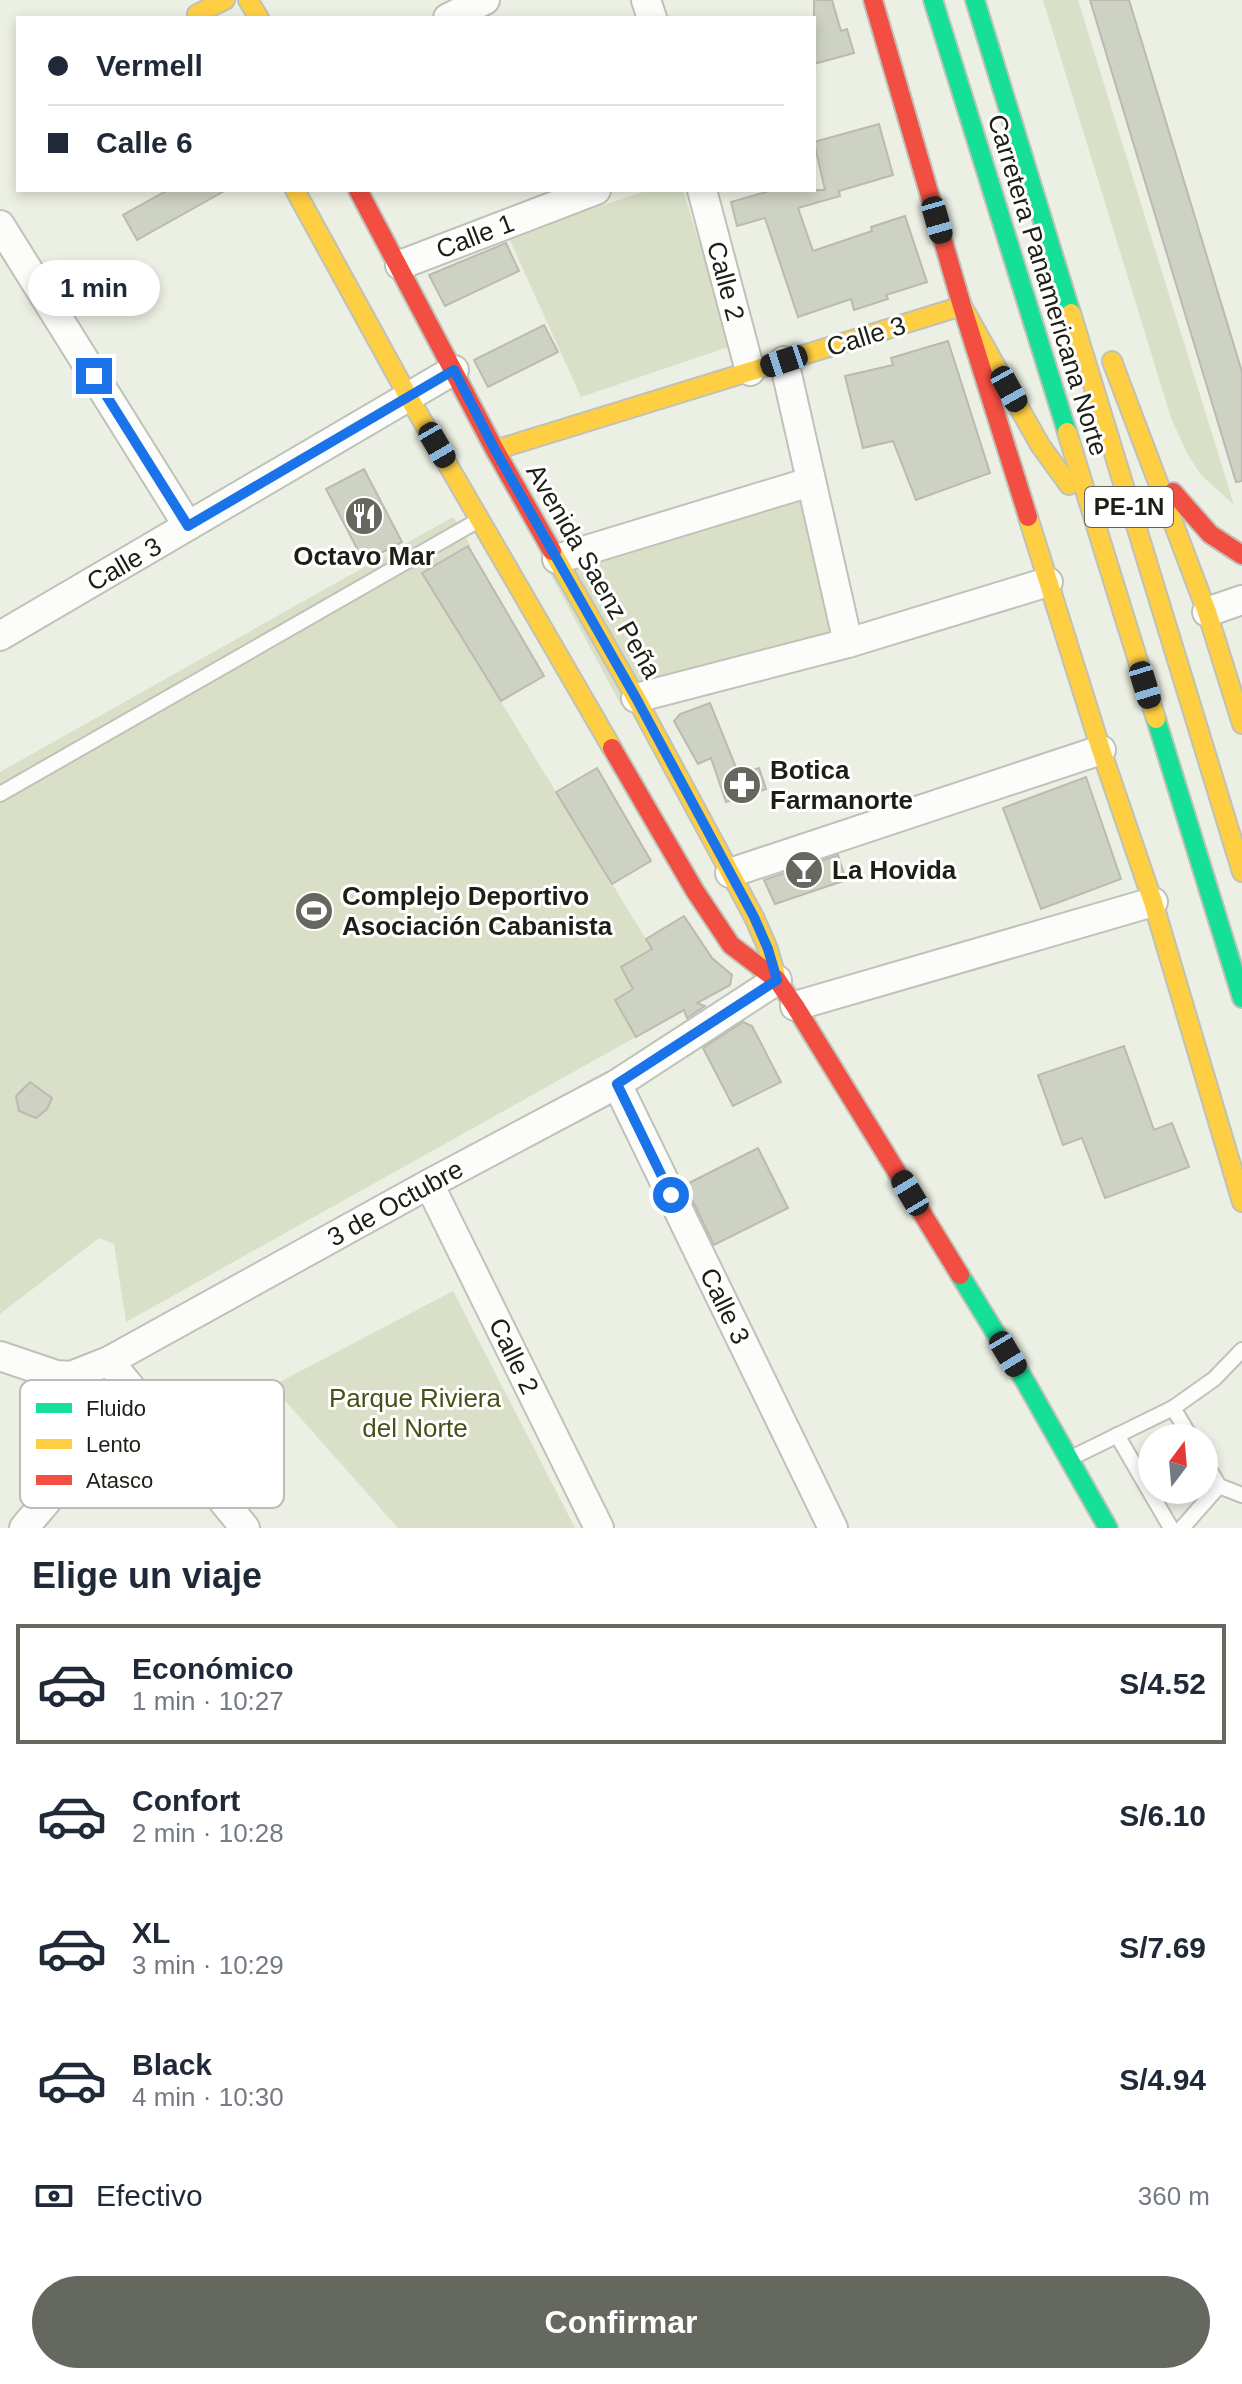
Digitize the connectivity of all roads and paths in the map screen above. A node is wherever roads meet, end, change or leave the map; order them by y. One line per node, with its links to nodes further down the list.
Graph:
1 (225, 0): 6 (main road)
2 (485, 0): 7 (street)
3 (873, 0): 16 (main road)
4 (933, 0): 25 (main road, Carretera Panamericana Norte / PE-1N)
5 (975, 0): 8 (main road, Carretera Panamericana Norte / PE-1N)
6 (196, 11)
7 (452, 16)
8 (1017, 142): 15 (main road); 39 (main road, Carretera Panamericana Norte / PE-1N)
9 (296, 192): 21 (main road, Avenida Saenz Peña)
10 (359, 192): 14 (main road, Avenida Saenz Peña)
11 (591, 192): 14 (street, Calle 1)
12 (703, 192): 20 (street, Calle 2)
13 (0, 225): 27 (street)
14 (400, 265): 19 (main road, Avenida Saenz Peña)
15 (1085, 294)
16 (962, 306): 18 (main road, Calle 3); 25 (main road); 30 (main road)
17 (1106, 347): 23 (main road)
18 (784, 361): 20 (main road, Calle 3); 24 (street)
19 (454, 370): 21 (street, Calle 3); 22 (main road, Avenida Saenz Peña)
20 (750, 371): 22 (main road, Calle 3)
21 (408, 396): 26 (main road, Avenida Saenz Peña); 27 (street, Calle 3)
22 (495, 450): 29 (main road, Avenida Saenz Peña)
23 (1150, 457): 28 (main road); 32 (main road)
24 (810, 482): 29 (street); 34 (street)
25 (1092, 515): 43 (main road, Carretera Panamericana Norte / PE-1N)
26 (480, 519): 38 (lane); 42 (main road, Avenida Saenz Peña)
27 (188, 526): 33 (street, Calle 3)
28 (1242, 555)
29 (557, 559): 35 (main road, Avenida Saenz Peña)
30 (1048, 582): 34 (street); 37 (main road)
31 (1242, 600): 32 (street)
32 (1207, 612): 36 (main road)
33 (0, 636)
34 (848, 643): 35 (street)
35 (636, 698): 40 (main road, Avenida Saenz Peña)
36 (1242, 724)
37 (1101, 750): 40 (street); 41 (main road)
38 (0, 794)
39 (1242, 872)
40 (730, 873): 42 (main road, Avenida Saenz Peña)
41 (1153, 902): 44 (street); 47 (main road)
42 (777, 980): 44 (main road, Avenida Saenz Peña); 45 (street, 3 de Octubre)
43 (1242, 998)
44 (795, 1006): 56 (main road, Avenida Saenz Peña)
45 (617, 1084): 46 (street, 3 de Octubre); 64 (street, Calle 3)
46 (429, 1184): 50 (street, 3 de Octubre); 63 (street, Calle 2)
47 (1242, 1202)
48 (1242, 1350): 53 (lane)
49 (0, 1356): 50 (street, 3 de Octubre)
50 (97, 1367): 51 (street); 52 (street)
51 (93, 1380)
52 (109, 1380)
53 (1173, 1408): 54 (lane); 55 (lane)
54 (1183, 1424)
55 (1117, 1435): 56 (lane); 66 (lane)
56 (1069, 1459): 65 (main road, Avenida Saenz Peña)
57 (1219, 1486): 58 (lane); 67 (lane)
58 (1242, 1495)
59 (40, 1508): 61 (street)
60 (227, 1508): 62 (street)
61 (24, 1528)
62 (245, 1528)
63 (599, 1528)
64 (833, 1528)
65 (1108, 1528)
66 (1171, 1528)
67 (1182, 1528)

